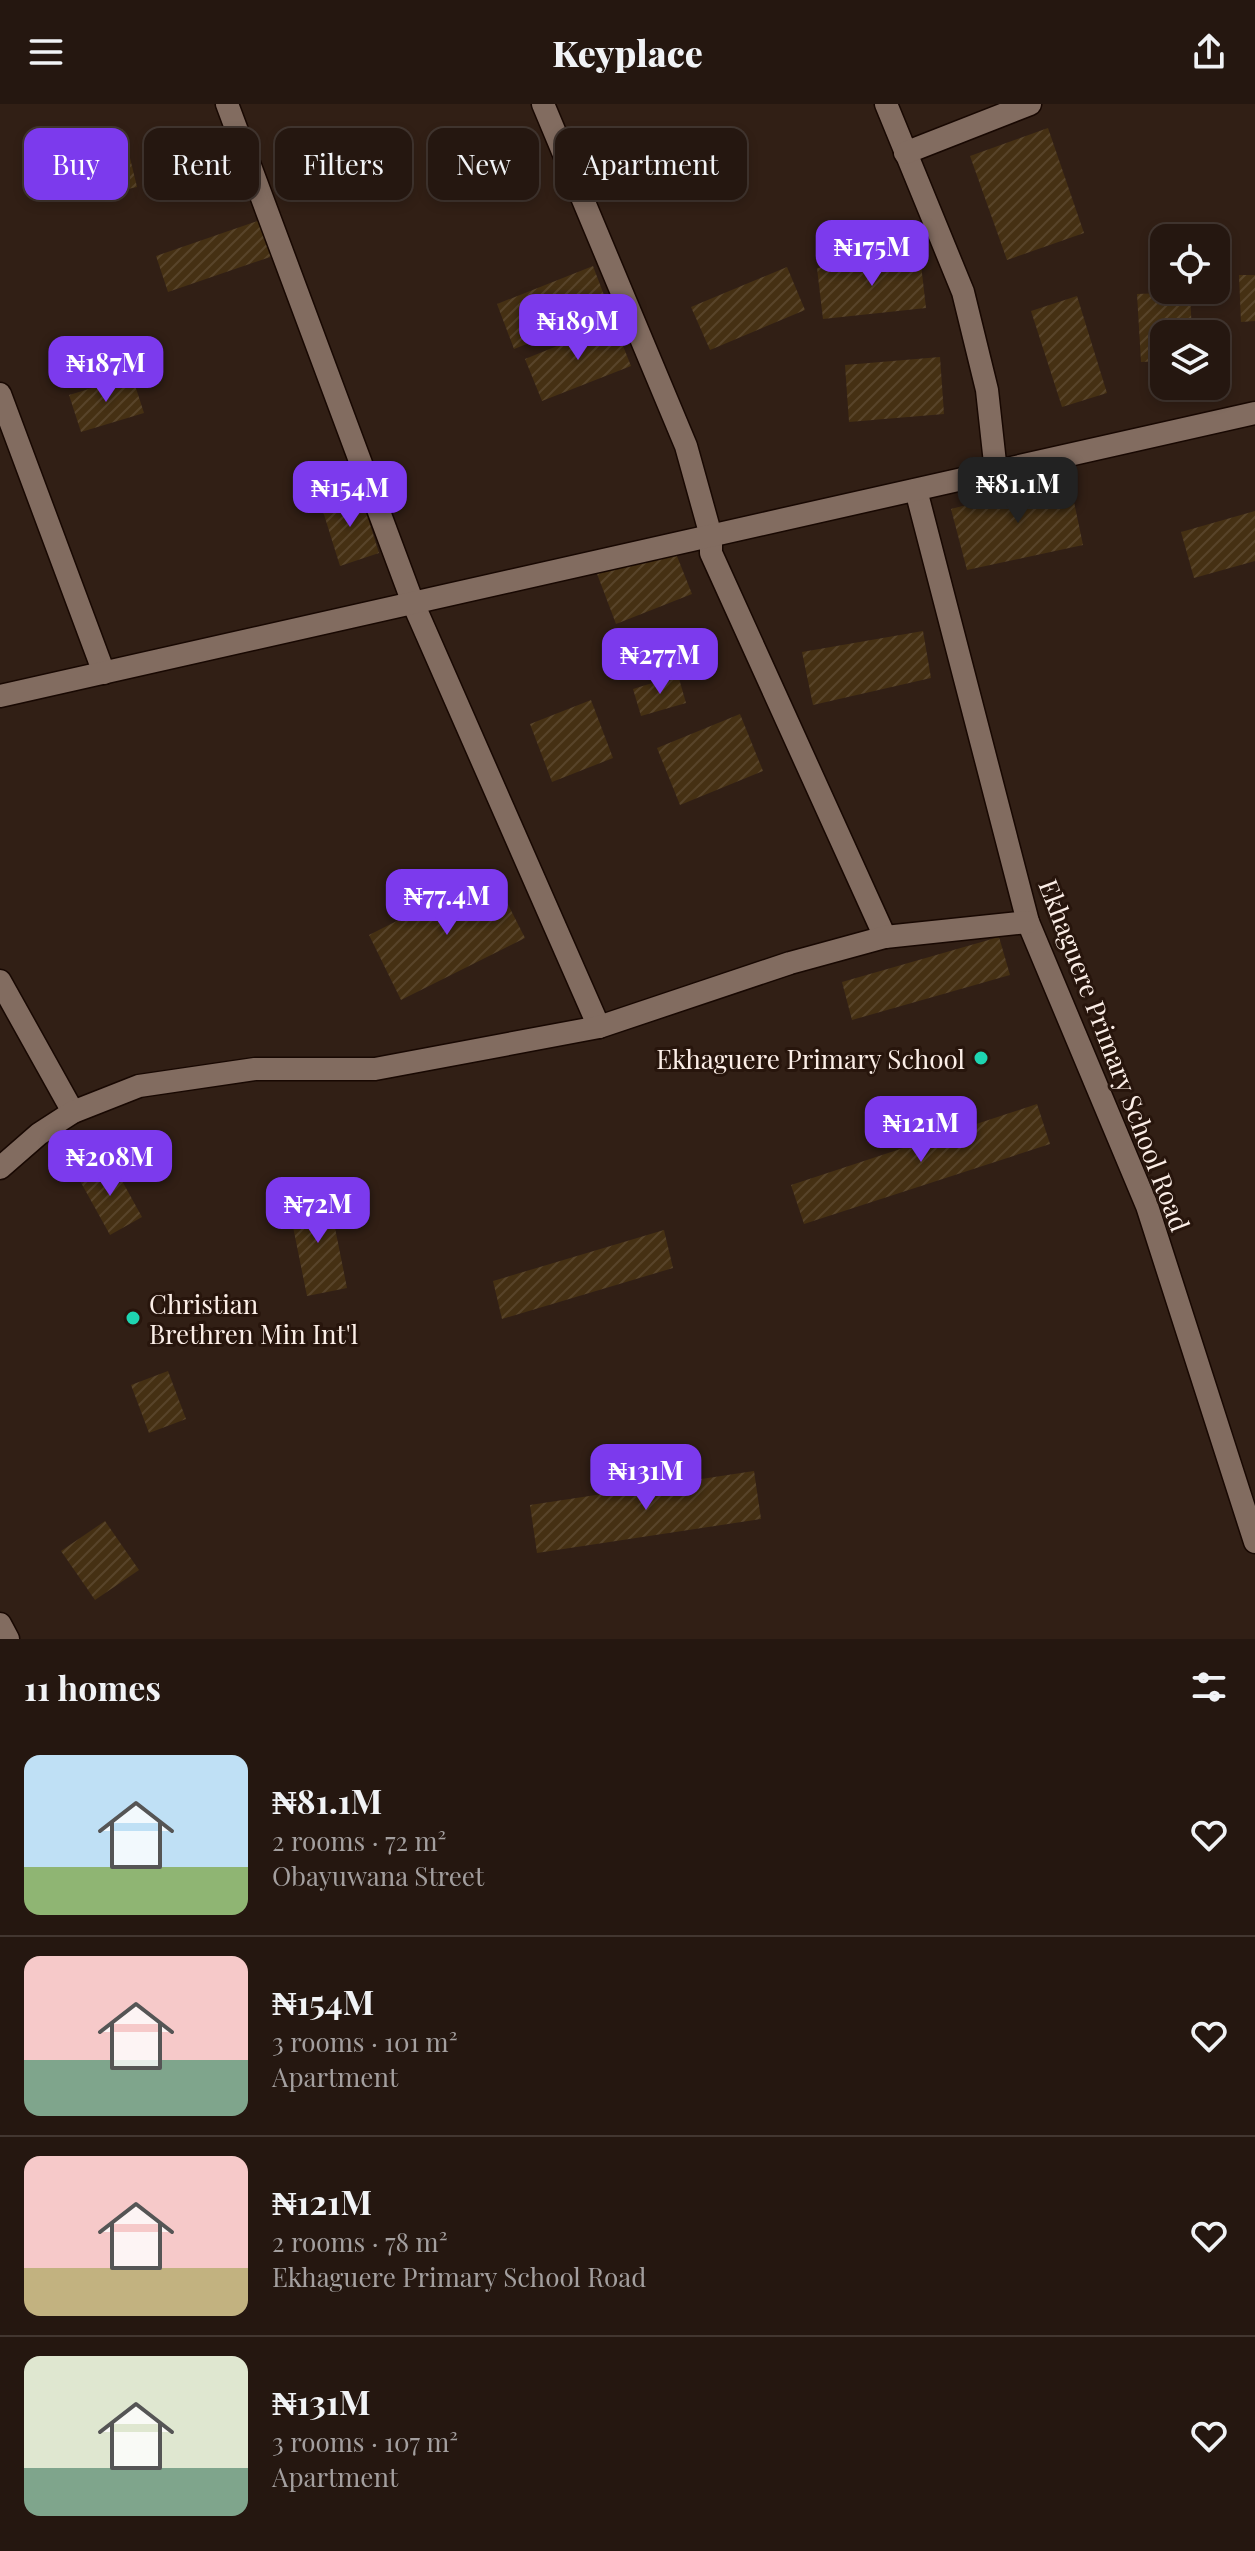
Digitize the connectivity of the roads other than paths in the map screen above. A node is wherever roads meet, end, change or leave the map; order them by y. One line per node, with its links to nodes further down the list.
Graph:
1 (227, 104): 11 (street)
2 (543, 104): 10 (street)
3 (886, 104): 5 (street)
4 (1030, 104): 5 (street)
5 (905, 153): 8 (street)
6 (0, 394): 12 (street)
7 (1255, 413): 8 (street)
8 (996, 472): 9 (street)
9 (916, 490): 10 (street); 14 (street, Ekhaguere Primary School Road)
10 (711, 536): 11 (street); 15 (street)
11 (413, 603): 12 (street); 17 (street)
12 (104, 673): 13 (street)
13 (0, 696)
14 (1028, 922): 15 (street); 20 (street, Ekhaguere Primary School Road)
15 (885, 937): 17 (street)
16 (0, 981): 18 (street)
17 (599, 1027): 18 (street)
18 (73, 1112): 19 (street)
19 (0, 1168)
20 (1255, 1542)
21 (0, 1624): 22 (street)
22 (8, 1639)

